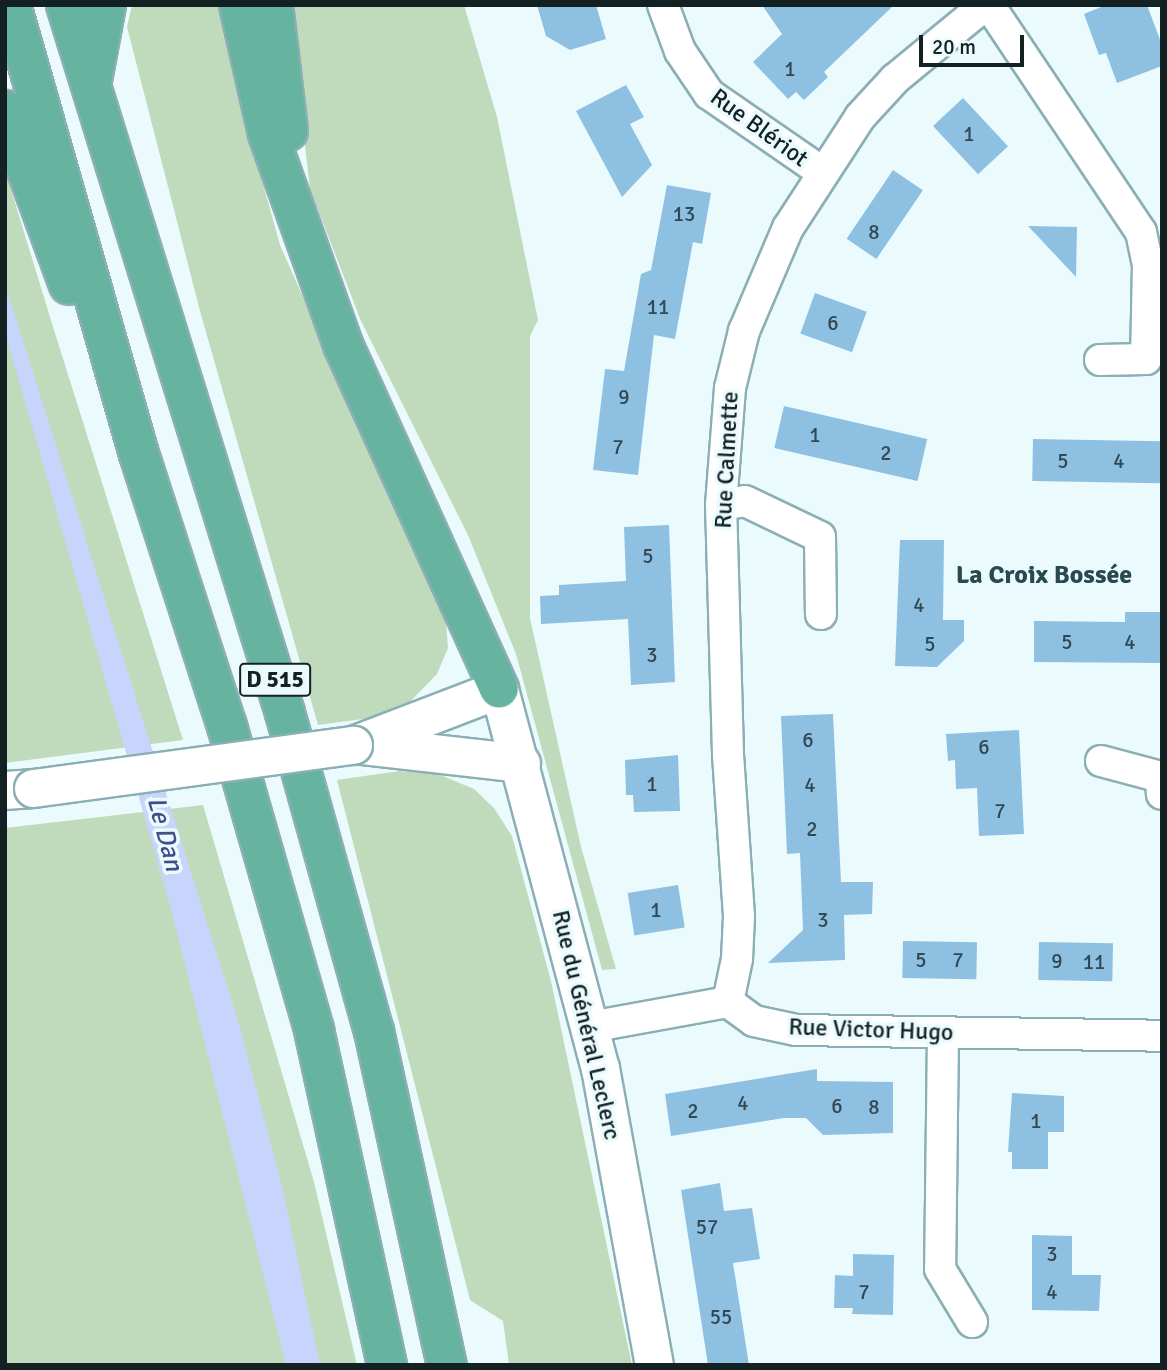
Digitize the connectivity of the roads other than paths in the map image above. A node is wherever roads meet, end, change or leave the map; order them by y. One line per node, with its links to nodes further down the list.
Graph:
1 (11, 5): 13 (highway, D 515)
2 (66, 5): 8 (highway, D 515)
3 (106, 5): 8 (highway)
4 (239, 5): 11 (highway)
5 (273, 5): 11 (highway)
6 (663, 5): 10 (street, Rue Blériot)
7 (987, 5): 10 (street, Rue Calmette); 12 (street)
8 (90, 89): 28 (highway, D 515)
9 (5, 110): 13 (highway)
10 (822, 172): 14 (street, Rue Calmette)
11 (291, 196): 16 (highway)
12 (1100, 360)
13 (139, 454): 27 (highway, D 515)
14 (721, 505): 15 (street); 22 (street, Rue Calmette)
15 (821, 614)
16 (499, 689): 17 (street); 19 (street, Rue du Général Leclerc)
17 (353, 745): 19 (street); 20 (street, bridge)
18 (1101, 761): 21 (street)
19 (521, 763): 23 (street, Rue du Général Leclerc)
20 (19, 789)
21 (1162, 794)
22 (728, 1002): 23 (street); 24 (street, Rue Victor Hugo)
23 (590, 1027): 29 (street, Rue du Général Leclerc)
24 (943, 1033): 25 (street, Rue Victor Hugo); 26 (street)
25 (1162, 1036)
26 (972, 1322)
27 (387, 1365)
28 (447, 1365)
29 (653, 1365)

